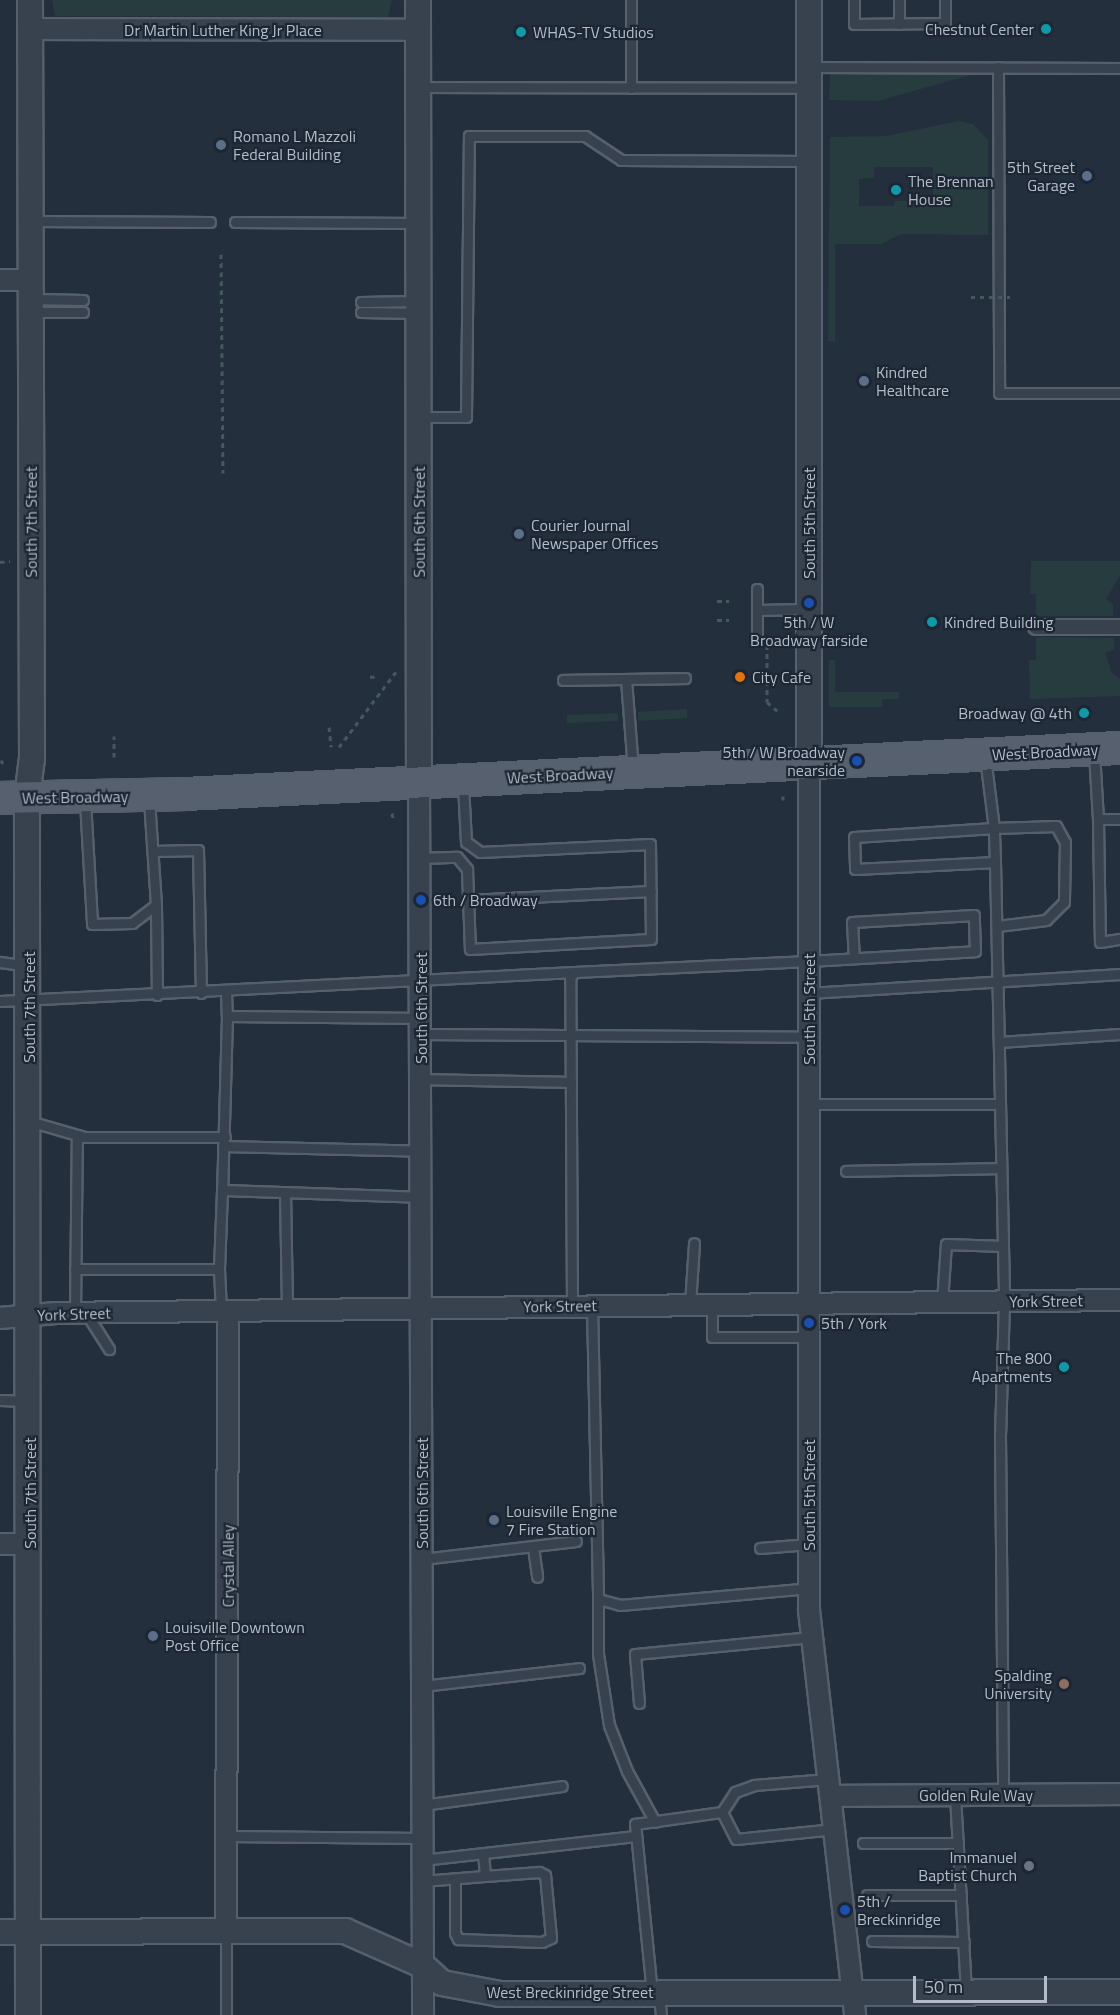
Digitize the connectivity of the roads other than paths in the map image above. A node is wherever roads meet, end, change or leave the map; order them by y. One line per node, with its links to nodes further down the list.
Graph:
1 (30, 0): 9 (street, South 7th Street)
2 (418, 0): 10 (street, South 6th Street)
3 (631, 0): 15 (lane)
4 (809, 0): 13 (street, South 5th Street)
5 (854, 0): 8 (lane)
6 (899, 0): 8 (lane)
7 (945, 0): 8 (lane)
8 (899, 24)
9 (30, 29): 10 (street, Dr Martin Luther King Jr Place); 17 (street, South 7th Street)
10 (418, 30): 14 (street, South 6th Street)
11 (998, 67): 12 (lane); 13 (lane); 28 (lane)
12 (1120, 68)
13 (809, 77): 15 (lane); 16 (street, South 5th Street)
14 (418, 87): 15 (lane); 20 (street, South 6th Street)
15 (631, 88)
16 (809, 161): 29 (lane); 31 (street, South 5th Street)
17 (30, 221): 18 (lane); 22 (street, South 7th Street)
18 (210, 222)
19 (235, 222): 20 (lane)
20 (419, 223): 25 (street, South 6th Street)
21 (0, 280): 22 (street)
22 (31, 297): 23 (lane); 26 (lane); 46 (street, South 7th Street)
23 (83, 300)
24 (361, 302): 25 (lane)
25 (419, 307): 27 (lane); 29 (street, South 6th Street)
26 (84, 312)
27 (361, 312)
28 (1120, 393)
29 (419, 417): 44 (street, South 6th Street)
30 (757, 589): 32 (lane)
31 (810, 609): 32 (lane); 41 (street, South 5th Street)
32 (757, 610): 35 (lane)
33 (1036, 627): 34 (street)
34 (1120, 627)
35 (762, 635)
36 (685, 678): 37 (lane)
37 (626, 679): 38 (lane); 42 (lane)
38 (563, 680)
39 (1107, 749): 40 (main road, West Broadway); 48 (lane)
40 (985, 755): 41 (main road, West Broadway); 50 (lane)
41 (809, 763): 42 (main road, West Broadway); 64 (street, South 5th Street)
42 (633, 772): 43 (main road, West Broadway)
43 (462, 780): 44 (main road, West Broadway); 51 (lane)
44 (419, 781): 45 (main road, West Broadway); 55 (street, South 6th Street)
45 (149, 796): 47 (main road, West Broadway); 52 (lane)
46 (14, 798): 47 (main road, West Broadway); 66 (street, South 7th Street)
47 (85, 798): 60 (lane)
48 (1098, 819): 49 (lane); 62 (lane)
49 (1120, 819)
50 (993, 828): 56 (lane); 56 (lane); 61 (lane)
51 (465, 842): 53 (lane); 54 (lane)
52 (153, 851): 60 (lane); 72 (lane)
53 (480, 852): 57 (lane); 58 (lane)
54 (457, 857): 55 (lane); 57 (lane)
55 (421, 858): 69 (street, South 6th Street)
56 (995, 862): 61 (lane)
57 (467, 868): 59 (lane)
58 (651, 891): 59 (lane); 59 (lane)
59 (468, 900)
60 (156, 905): 74 (lane)
61 (997, 926): 70 (lane)
62 (1120, 939)
63 (854, 958): 63 (lane); 64 (lane)
64 (809, 961): 67 (lane); 73 (street, South 5th Street)
65 (0, 963): 66 (lane)
66 (29, 966): 76 (street, South 7th Street)
67 (574, 972): 69 (lane); 79 (lane)
68 (1120, 974): 70 (lane)
69 (421, 981): 71 (lane); 78 (street, South 6th Street)
70 (998, 981): 73 (lane); 82 (lane)
71 (226, 992): 72 (lane); 77 (lane)
72 (201, 993): 74 (lane)
73 (809, 993): 81 (street, South 5th Street)
74 (157, 995): 76 (lane)
75 (0, 1001): 76 (lane)
76 (29, 1001): 87 (street, South 7th Street)
77 (227, 1016): 78 (lane); 89 (lane)
78 (421, 1026): 79 (lane); 83 (street, South 6th Street)
79 (571, 1033): 81 (lane); 84 (lane)
80 (1120, 1034): 82 (lane)
81 (809, 1037): 85 (street, South 5th Street)
82 (999, 1042): 86 (lane)
83 (421, 1079): 84 (lane); 90 (street, South 6th Street)
84 (571, 1082): 106 (lane)
85 (809, 1104): 86 (lane); 101 (street, South 5th Street)
86 (1000, 1104): 91 (lane)
87 (29, 1121): 88 (lane); 112 (street, South 7th Street)
88 (76, 1134): 89 (lane); 98 (lane)
89 (224, 1141): 90 (lane); 93 (lane)
90 (422, 1151): 95 (street, South 6th Street)
91 (1001, 1168): 92 (lane); 97 (lane)
92 (846, 1171)
93 (222, 1190): 94 (lane); 99 (lane)
94 (285, 1192): 95 (lane); 109 (lane)
95 (422, 1197): 108 (street, South 6th Street)
96 (694, 1243): 105 (lane)
97 (1003, 1246): 102 (lane); 103 (lane)
98 (75, 1269): 99 (lane); 111 (lane)
99 (219, 1269): 110 (lane)
100 (1120, 1300): 103 (street, York Street)
101 (809, 1302): 102 (street, York Street); 104 (street, York Street); 114 (street, South 5th Street)
102 (942, 1302): 103 (street, York Street)
103 (1004, 1302): 136 (lane)
104 (712, 1303): 105 (street, York Street); 114 (lane)
105 (690, 1304): 107 (street, York Street)
106 (572, 1306): 107 (street, York Street); 108 (street, York Street)
107 (592, 1306): 127 (lane)
108 (422, 1309): 109 (street, York Street); 124 (street, South 6th Street)
109 (287, 1311): 110 (street, York Street)
110 (225, 1312): 111 (street, York Street); 141 (street, Crystal Alley)
111 (80, 1313): 112 (street, York Street); 115 (lane)
112 (30, 1316): 113 (street, York Street); 117 (street, South 7th Street)
113 (0, 1318)
114 (809, 1337): 121 (street, South 5th Street)
115 (109, 1349)
116 (0, 1400): 117 (lane)
117 (30, 1401): 120 (street, South 7th Street)
118 (576, 1542): 122 (lane)
119 (0, 1544): 120 (street)
120 (30, 1544): 155 (street, South 7th Street)
121 (809, 1544): 123 (lane); 126 (street, South 5th Street)
122 (533, 1547): 124 (lane); 125 (lane)
123 (760, 1548)
124 (422, 1559): 130 (street, South 6th Street)
125 (537, 1577)
126 (809, 1588): 127 (lane); 128 (street, South 5th Street)
127 (598, 1599): 139 (lane)
128 (812, 1637): 131 (lane); 133 (street, South 5th Street)
129 (579, 1668): 130 (lane)
130 (422, 1686): 137 (street, South 6th Street)
131 (639, 1703)
132 (562, 1786): 137 (lane)
133 (830, 1787): 135 (street, Golden Rule Way); 138 (lane); 140 (street, South 5th Street)
134 (1120, 1794): 136 (street, Golden Rule Way)
135 (955, 1795): 136 (street, Golden Rule Way); 145 (lane)
136 (1003, 1795)
137 (422, 1805): 143 (street, South 6th Street)
138 (722, 1812): 139 (lane); 140 (lane)
139 (655, 1822): 142 (lane)
140 (836, 1829): 162 (street, South 5th Street)
141 (226, 1836): 143 (lane); 153 (street, Crystal Alley)
142 (636, 1836): 146 (lane); 161 (lane)
143 (422, 1838): 147 (street, South 6th Street)
144 (863, 1843): 145 (lane)
145 (958, 1843): 152 (lane)
146 (483, 1854): 147 (lane); 148 (lane)
147 (422, 1860): 149 (street, South 6th Street)
148 (485, 1875): 150 (lane); 150 (lane)
149 (422, 1881): 150 (lane); 158 (street, South 6th Street)
150 (455, 1881)
151 (867, 1895): 152 (lane)
152 (961, 1895): 157 (lane)
153 (226, 1929): 155 (street, West Breckinridge Street); 158 (street, West Breckinridge Street); 164 (lane)
154 (0, 1932): 155 (street, West Breckinridge Street)
155 (31, 1932): 163 (street, South 7th Street)
156 (872, 1941): 157 (lane)
157 (964, 1942): 159 (lane)
158 (422, 1965): 161 (street, West Breckinridge Street); 165 (street, South 6th Street)
159 (966, 1992): 160 (street, West Breckinridge Street); 162 (street, West Breckinridge Street)
160 (1120, 1992)
161 (657, 2001): 162 (street, West Breckinridge Street)
162 (853, 2004)
163 (28, 2015)
164 (226, 2015)
165 (423, 2015)

